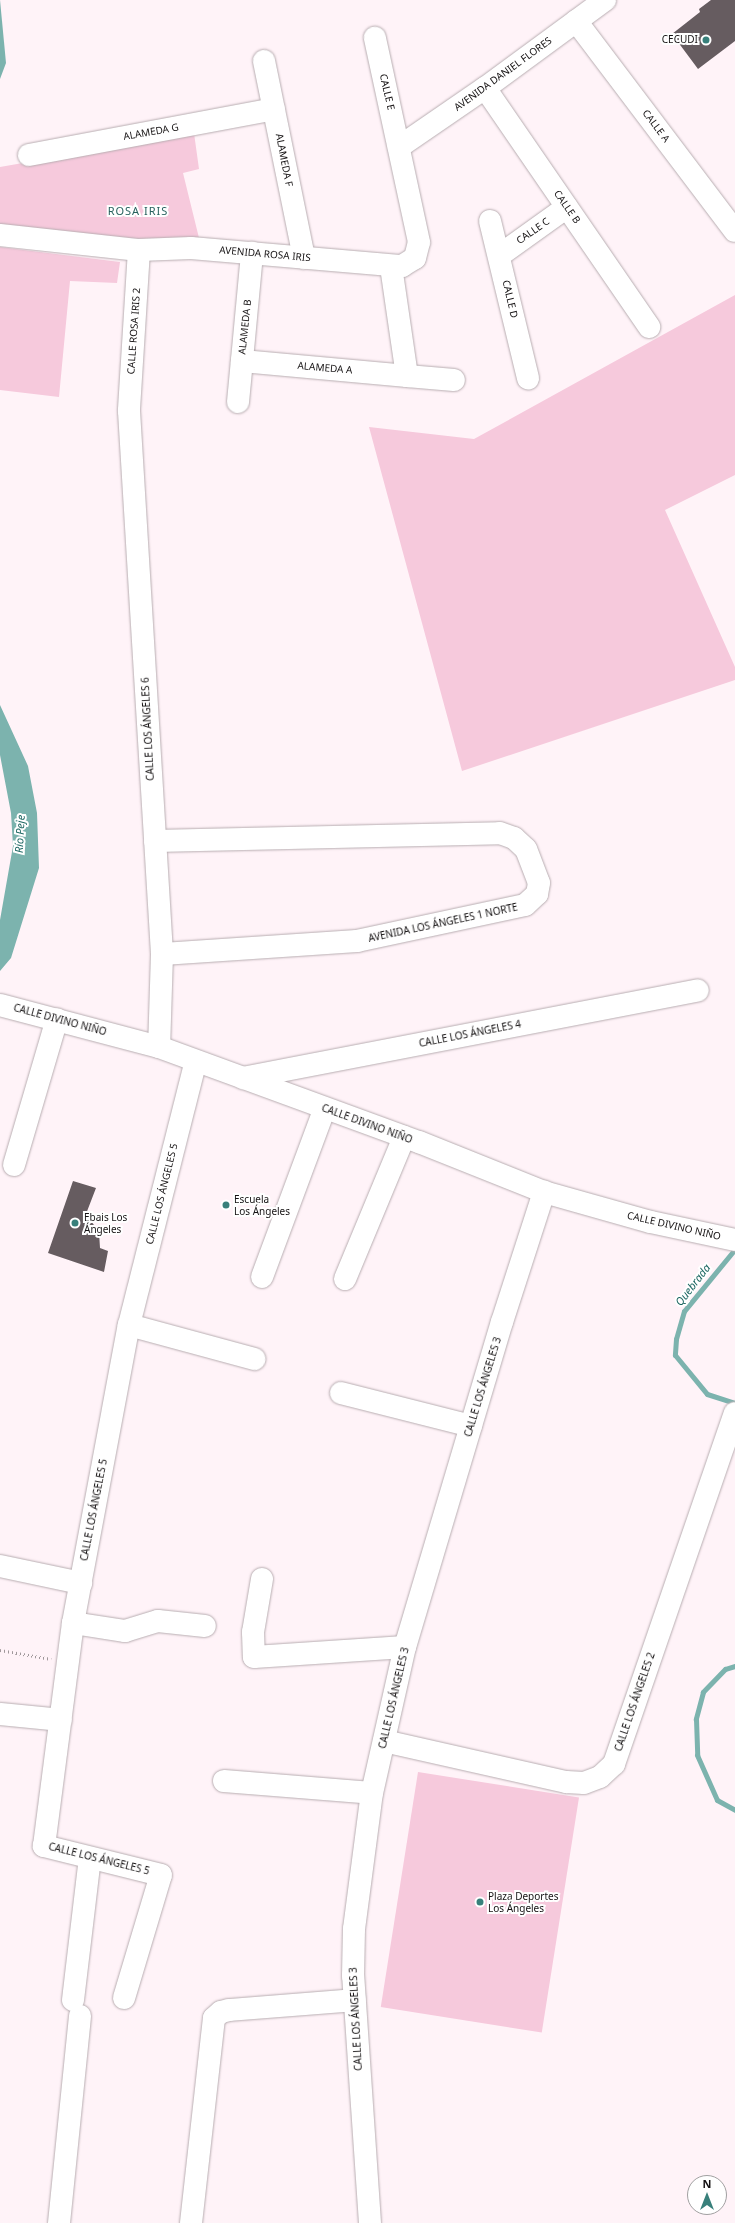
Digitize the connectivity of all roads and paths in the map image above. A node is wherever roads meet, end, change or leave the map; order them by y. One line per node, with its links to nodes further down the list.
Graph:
1 (605, 0): 2 (street, AVENIDA DANIEL FLORES)
2 (576, 21): 5 (street, AVENIDA DANIEL FLORES); 11 (street, CALLE A)
3 (374, 38): 7 (street, CALLE E)
4 (264, 61): 6 (street, ALAMEDA F)
5 (484, 88): 7 (street, AVENIDA DANIEL FLORES); 9 (street, CALLE B)
6 (274, 110): 8 (street, ALAMEDA G); 16 (street, ALAMEDA F)
7 (399, 147): 17 (street, AVENIDA ROSA IRIS)
8 (29, 155)
9 (567, 207): 15 (street, CALLE C); 18 (street, CALLE B)
10 (490, 221): 15 (street, CALLE D)
11 (735, 231)
12 (0, 235): 13 (street, AVENIDA ROSA IRIS)
13 (139, 250): 14 (street, AVENIDA ROSA IRIS); 24 (street, CALLE ROSA IRIS 2)
14 (252, 253): 16 (street, AVENIDA ROSA IRIS); 19 (street, ALAMEDA B)
15 (500, 255): 21 (street, CALLE D)
16 (304, 258): 17 (street, AVENIDA ROSA IRIS)
17 (391, 266): 20 (street)
18 (649, 327)
19 (242, 361): 20 (street, ALAMEDA A); 23 (street, ALAMEDA B)
20 (407, 376): 22 (street, ALAMEDA A)
21 (528, 378)
22 (454, 380)
23 (238, 402)
24 (129, 411): 25 (street, CALLE LOS ÁNGELES 6)
25 (155, 841): 26 (street, CALLE LOS ÁNGELES 6); 26 (street, AVENIDA LOS ÁNGELES 1 NORTE)
26 (162, 954): 30 (street, CALLE LOS ÁNGELES 6)
27 (698, 990): 32 (street, CALLE LOS ÁNGELES 4)
28 (0, 1005): 29 (street, CALLE DIVINO NIÑO)
29 (57, 1019): 30 (street, CALLE DIVINO NIÑO); 35 (street)
30 (159, 1047): 31 (street, CALLE DIVINO NIÑO)
31 (196, 1061): 32 (street, CALLE DIVINO NIÑO); 40 (street, CALLE LOS ÁNGELES 5)
32 (243, 1078): 33 (street, CALLE DIVINO NIÑO)
33 (325, 1108): 34 (street, CALLE DIVINO NIÑO); 38 (street)
34 (404, 1137): 36 (street, CALLE DIVINO NIÑO); 39 (street)
35 (14, 1165)
36 (544, 1192): 37 (street, CALLE DIVINO NIÑO); 44 (street, CALLE LOS ÁNGELES 3)
37 (735, 1240)
38 (262, 1277)
39 (345, 1279)
40 (129, 1325): 41 (street); 47 (street, CALLE LOS ÁNGELES 5)
41 (254, 1359)
42 (341, 1393): 44 (street)
43 (735, 1413): 55 (street, CALLE LOS ÁNGELES 2)
44 (471, 1426): 50 (street, CALLE LOS ÁNGELES 3)
45 (0, 1566): 47 (street)
46 (262, 1579): 50 (street)
47 (80, 1583): 48 (street, CALLE LOS ÁNGELES 5)
48 (73, 1623): 49 (street); 52 (street, CALLE LOS ÁNGELES 5)
49 (205, 1626)
50 (405, 1647): 55 (street, CALLE LOS ÁNGELES 3)
51 (0, 1650): 52 (path)
52 (68, 1662): 54 (street, CALLE LOS ÁNGELES 5)
53 (0, 1714): 54 (street)
54 (61, 1720): 58 (street, CALLE LOS ÁNGELES 5)
55 (384, 1740): 57 (street, CALLE LOS ÁNGELES 3)
56 (224, 1781): 57 (street)
57 (372, 1793): 60 (street, CALLE LOS ÁNGELES 3)
58 (90, 1858): 59 (street, CALLE LOS ÁNGELES 5); 61 (street)
59 (124, 1998)
60 (355, 2000): 62 (street); 63 (street, CALLE LOS ÁNGELES 3)
61 (59, 2223)
62 (191, 2223)
63 (370, 2223)

